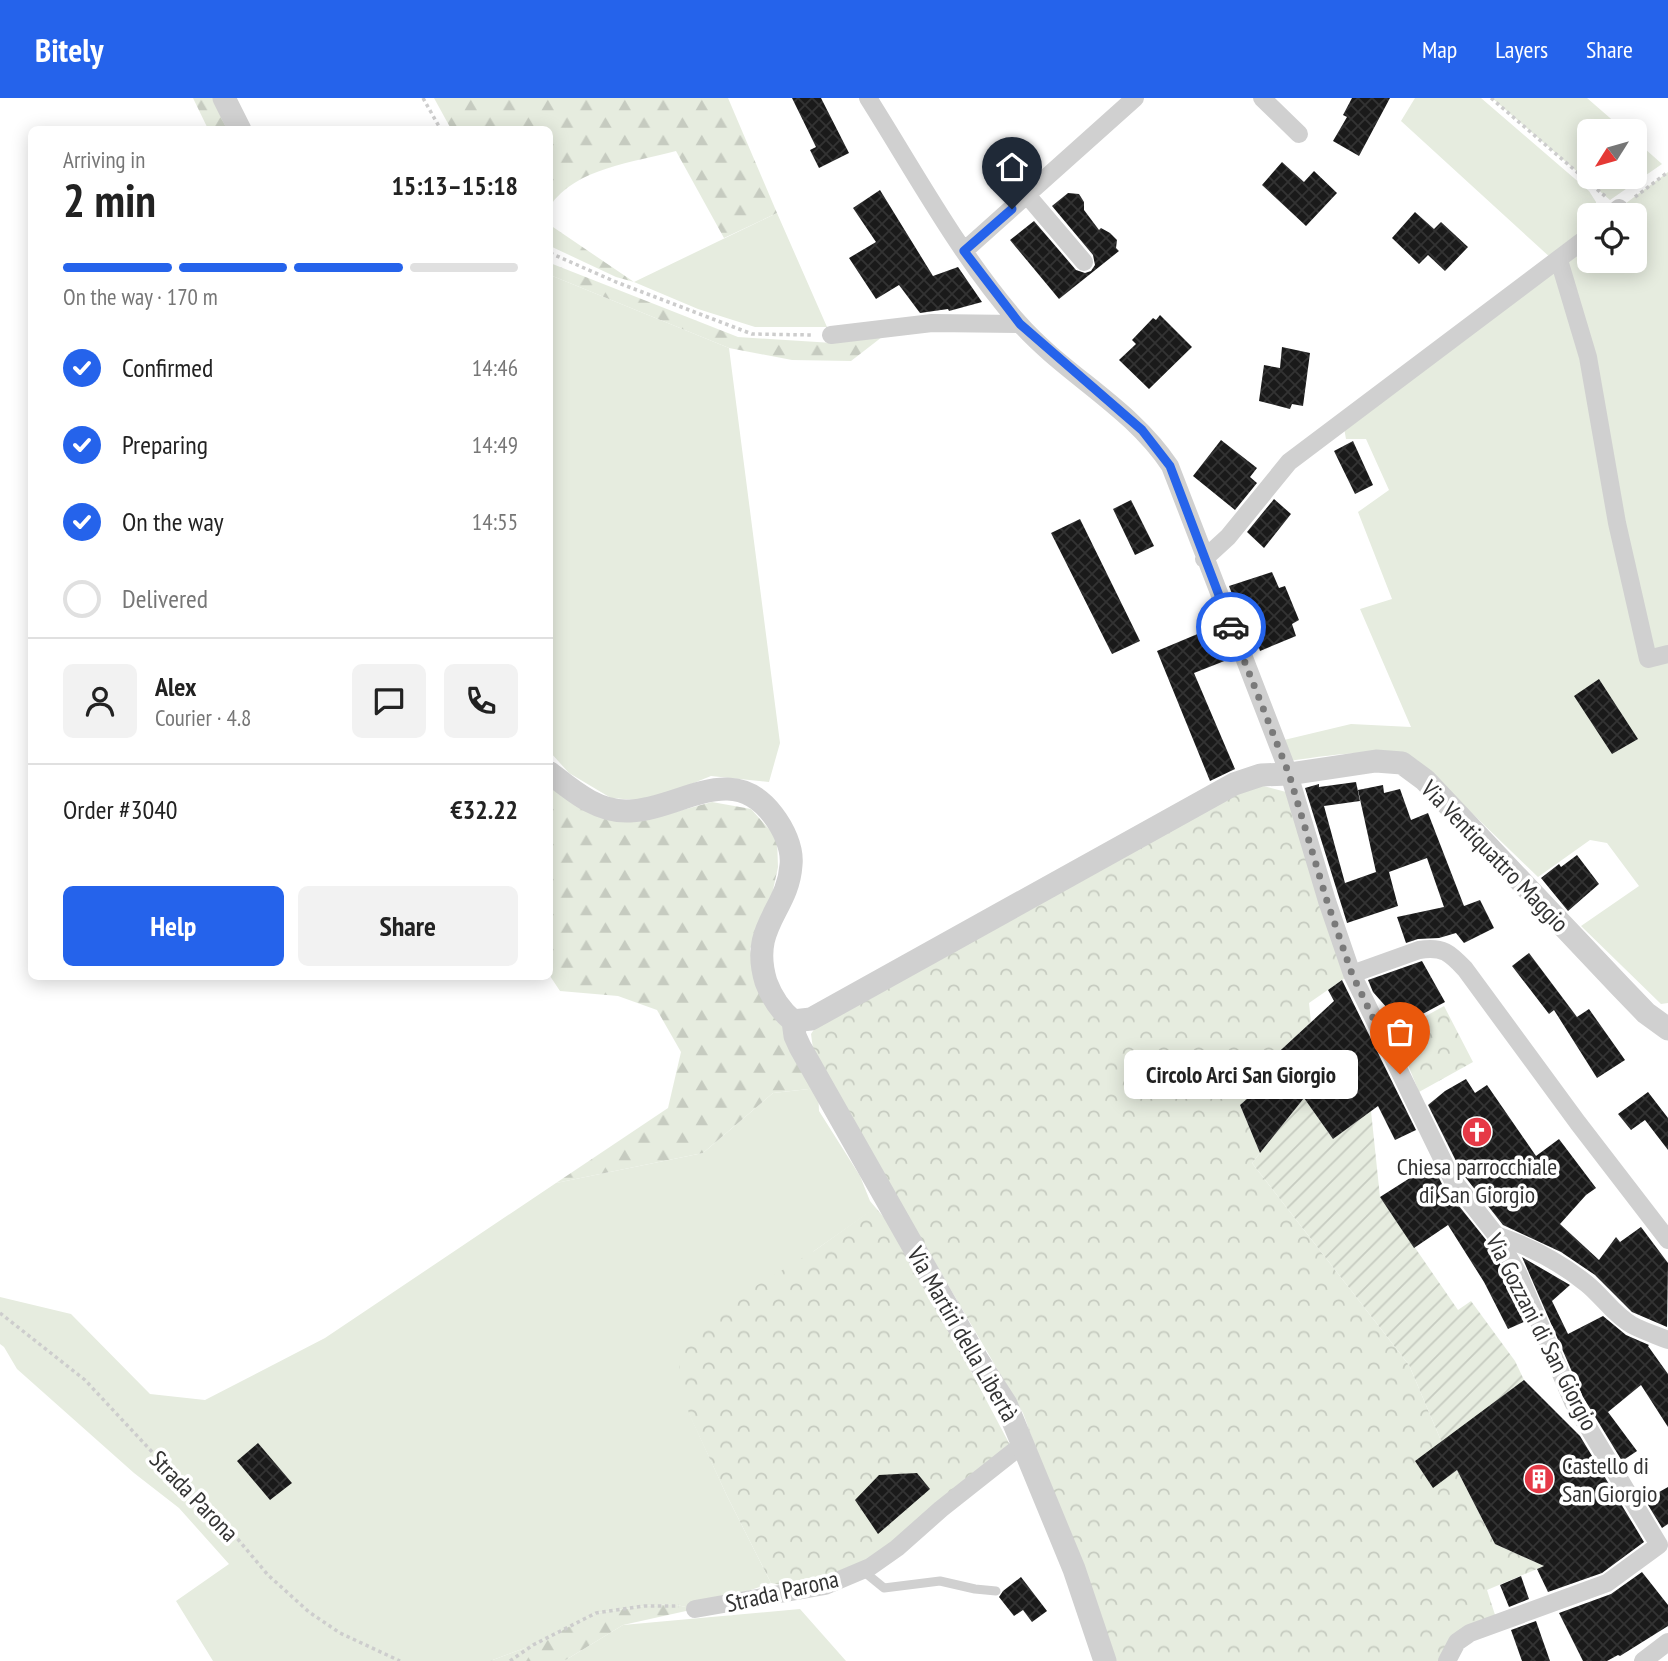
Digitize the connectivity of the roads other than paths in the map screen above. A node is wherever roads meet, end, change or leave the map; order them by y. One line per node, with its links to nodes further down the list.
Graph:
1 (224, 98): 5 (street)
2 (868, 98): 9 (street, Via Gozzani di San Giorgio)
3 (1135, 98): 7 (street)
4 (1262, 98): 6 (street)
5 (238, 126)
6 (1299, 134)
7 (1027, 195): 9 (street); 11 (street)
8 (1577, 246): 10 (street)
9 (964, 251): 12 (street, Via Gozzani di San Giorgio)
10 (1559, 260): 14 (street); 15 (street)
11 (1084, 262)
12 (1020, 324): 13 (street); 14 (street, Via Gozzani di San Giorgio)
13 (831, 335)
14 (1204, 559): 16 (street, Via Gozzani di San Giorgio)
15 (1668, 654)
16 (1289, 774): 18 (street, Via Gozzani di San Giorgio); 19 (street); 20 (street, Via Ventiquattro Maggio)
17 (553, 775): 19 (street)
18 (1352, 974): 21 (street, Via Gozzani di San Giorgio); 22 (street)
19 (793, 1021): 24 (street, Via Martiri della Libertà)
20 (1668, 1029)
21 (1496, 1235): 23 (street); 30 (street, Via Gozzani di San Giorgio)
22 (1668, 1240)
23 (1668, 1340)
24 (1023, 1444): 25 (street, Strada Parona); 29 (street, Via Martiri della Libertà)
25 (862, 1570): 26 (lane); 27 (street, Strada Parona)
26 (996, 1591)
27 (695, 1609)
28 (1668, 1642): 31 (street)
29 (1105, 1661)
30 (1447, 1661)
31 (1643, 1661)

